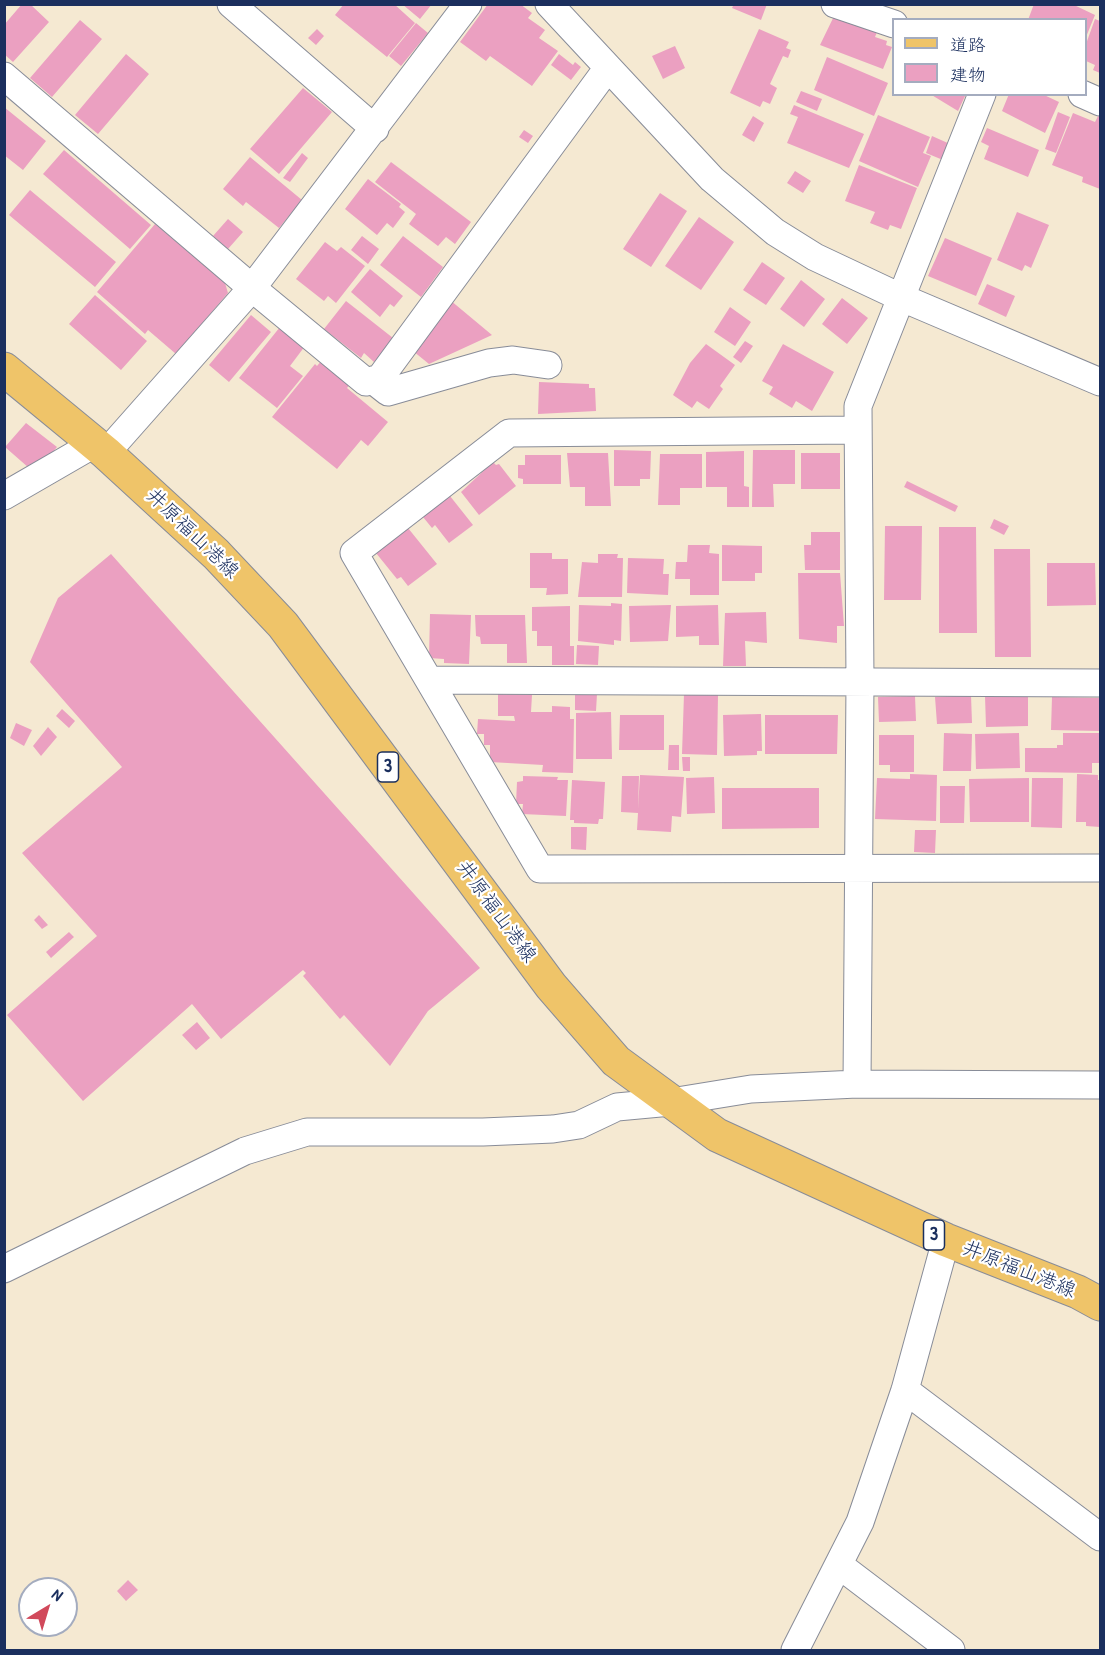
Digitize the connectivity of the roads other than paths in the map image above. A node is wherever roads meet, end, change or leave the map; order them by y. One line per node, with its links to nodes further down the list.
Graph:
1 (231, 4): 11 (street)
2 (468, 4): 11 (street)
3 (549, 4): 6 (street)
4 (835, 4): 5 (street)
5 (892, 23)
6 (607, 69): 13 (street); 16 (street)
7 (4, 76): 12 (street)
8 (981, 96): 13 (street)
9 (1087, 96): 10 (street)
10 (1101, 102)
11 (375, 129): 12 (street)
12 (252, 288): 16 (street); 19 (street)
13 (900, 297): 17 (street); 18 (street)
14 (548, 365): 16 (street)
15 (4, 369): 19 (main road, 井原福山港線 / 3)
16 (374, 381)
17 (1101, 382)
18 (856, 430): 21 (street); 22 (street)
19 (100, 449): 20 (street); 28 (main road, 井原福山港線 / 3)
20 (4, 496)
21 (431, 680): 22 (street); 24 (street)
22 (860, 681): 23 (street); 24 (street)
23 (1101, 683)
24 (858, 867): 25 (street); 26 (street)
25 (1101, 868)
26 (857, 1084): 27 (street); 28 (street)
27 (1101, 1085)
28 (671, 1102): 29 (main road, 井原福山港線 / 3); 30 (street)
29 (946, 1240): 31 (main road, 井原福山港線 / 3); 32 (street)
30 (4, 1269)
31 (1101, 1304)
32 (905, 1390): 33 (street); 34 (street)
33 (1101, 1538)
34 (839, 1565): 35 (street); 36 (street)
35 (795, 1650)
36 (951, 1650)

